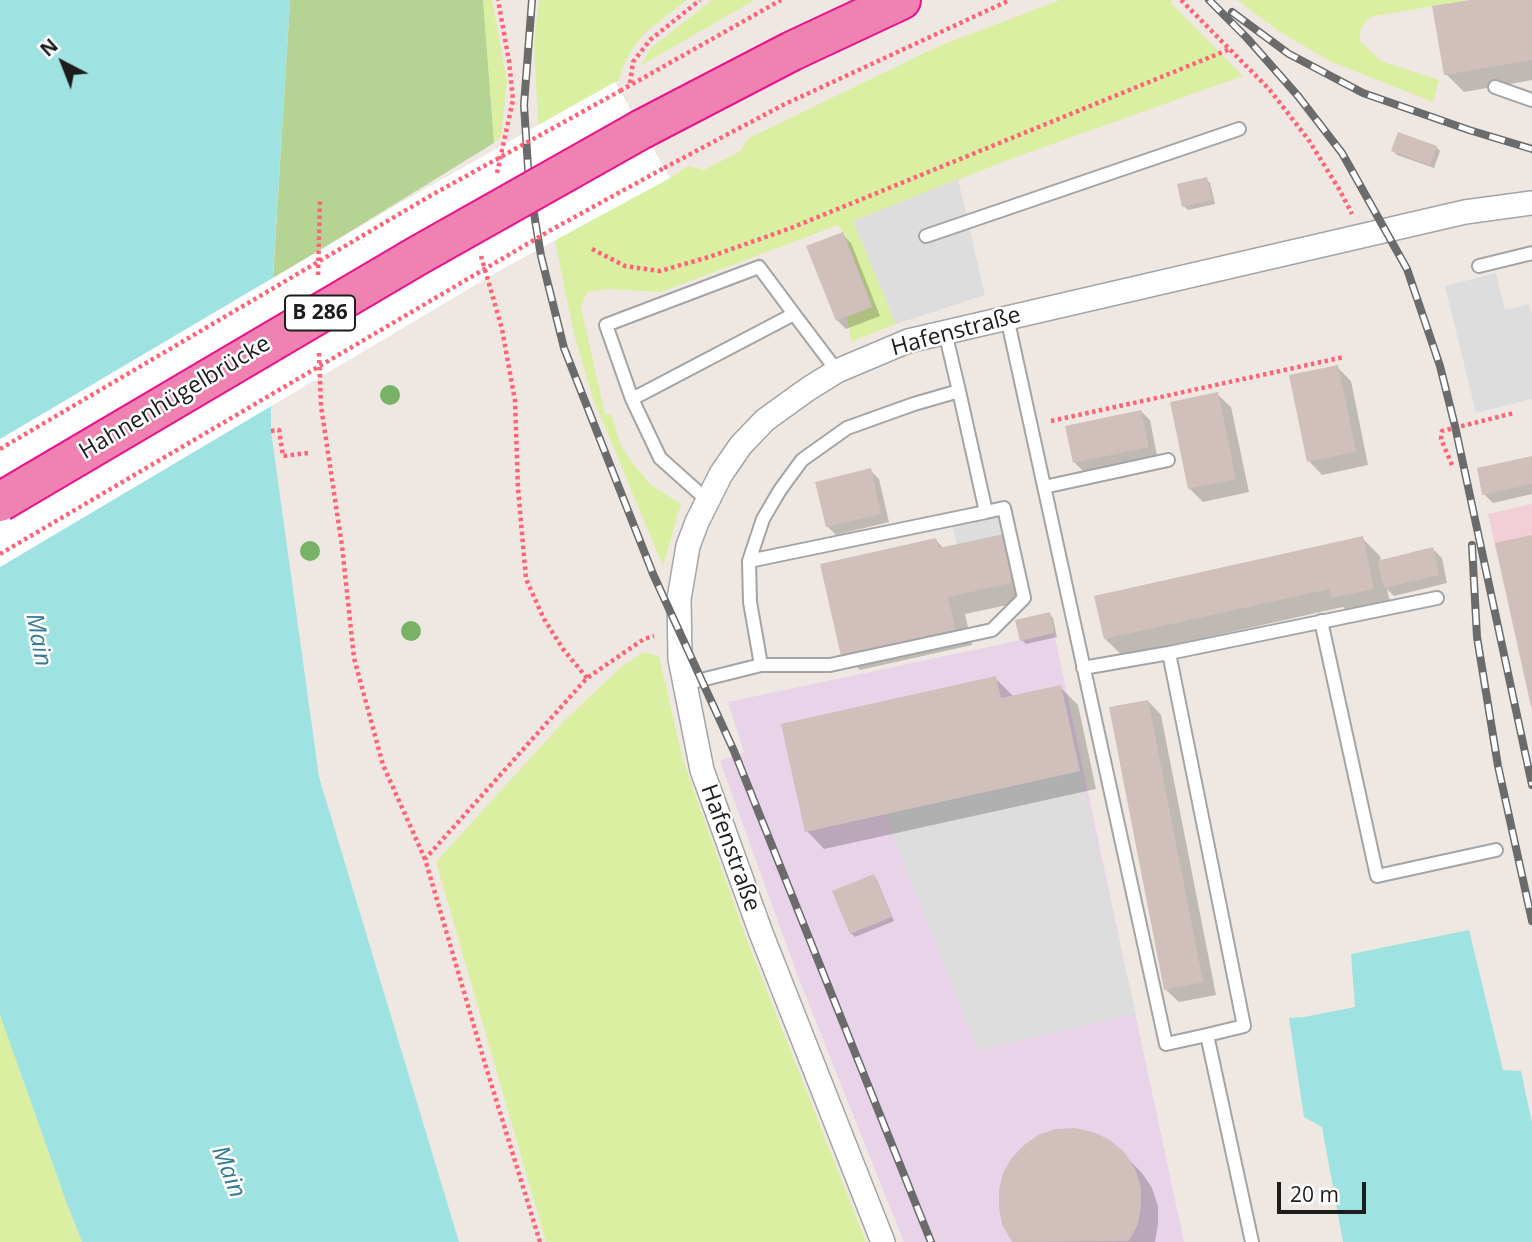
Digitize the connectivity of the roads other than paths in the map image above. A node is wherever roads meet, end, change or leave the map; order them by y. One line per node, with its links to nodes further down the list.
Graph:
1 (901, 0): 18 (highway, Hahnenhügelbrücke / B 286, bridge)
2 (1495, 87): 3 (lane)
3 (1532, 100)
4 (1239, 129): 6 (lane)
5 (1532, 203): 10 (street, Hafenstraße)
6 (926, 236)
7 (1532, 253): 8 (lane)
8 (1479, 266)
9 (794, 314): 12 (lane); 14 (lane); 14 (lane)
10 (1007, 317): 11 (street, Hafenstraße); 16 (lane)
11 (945, 332): 12 (street, Hafenstraße); 13 (lane)
12 (837, 371): 17 (street, Hafenstraße)
13 (959, 391): 19 (lane); 20 (lane)
14 (632, 399): 17 (lane)
15 (1168, 460): 16 (lane)
16 (1044, 487): 25 (lane)
17 (706, 500): 26 (street, Hafenstraße)
18 (0, 502)
19 (986, 512): 20 (lane); 24 (lane)
20 (749, 561): 24 (lane)
21 (1437, 597): 22 (lane)
22 (1321, 621): 23 (lane); 27 (lane)
23 (1169, 653): 25 (lane); 28 (lane)
24 (761, 665): 26 (lane)
25 (1083, 668): 28 (lane)
26 (685, 684): 29 (street, Hafenstraße)
27 (1496, 850)
28 (1207, 1035): 30 (lane)
29 (883, 1242)
30 (1252, 1242)

